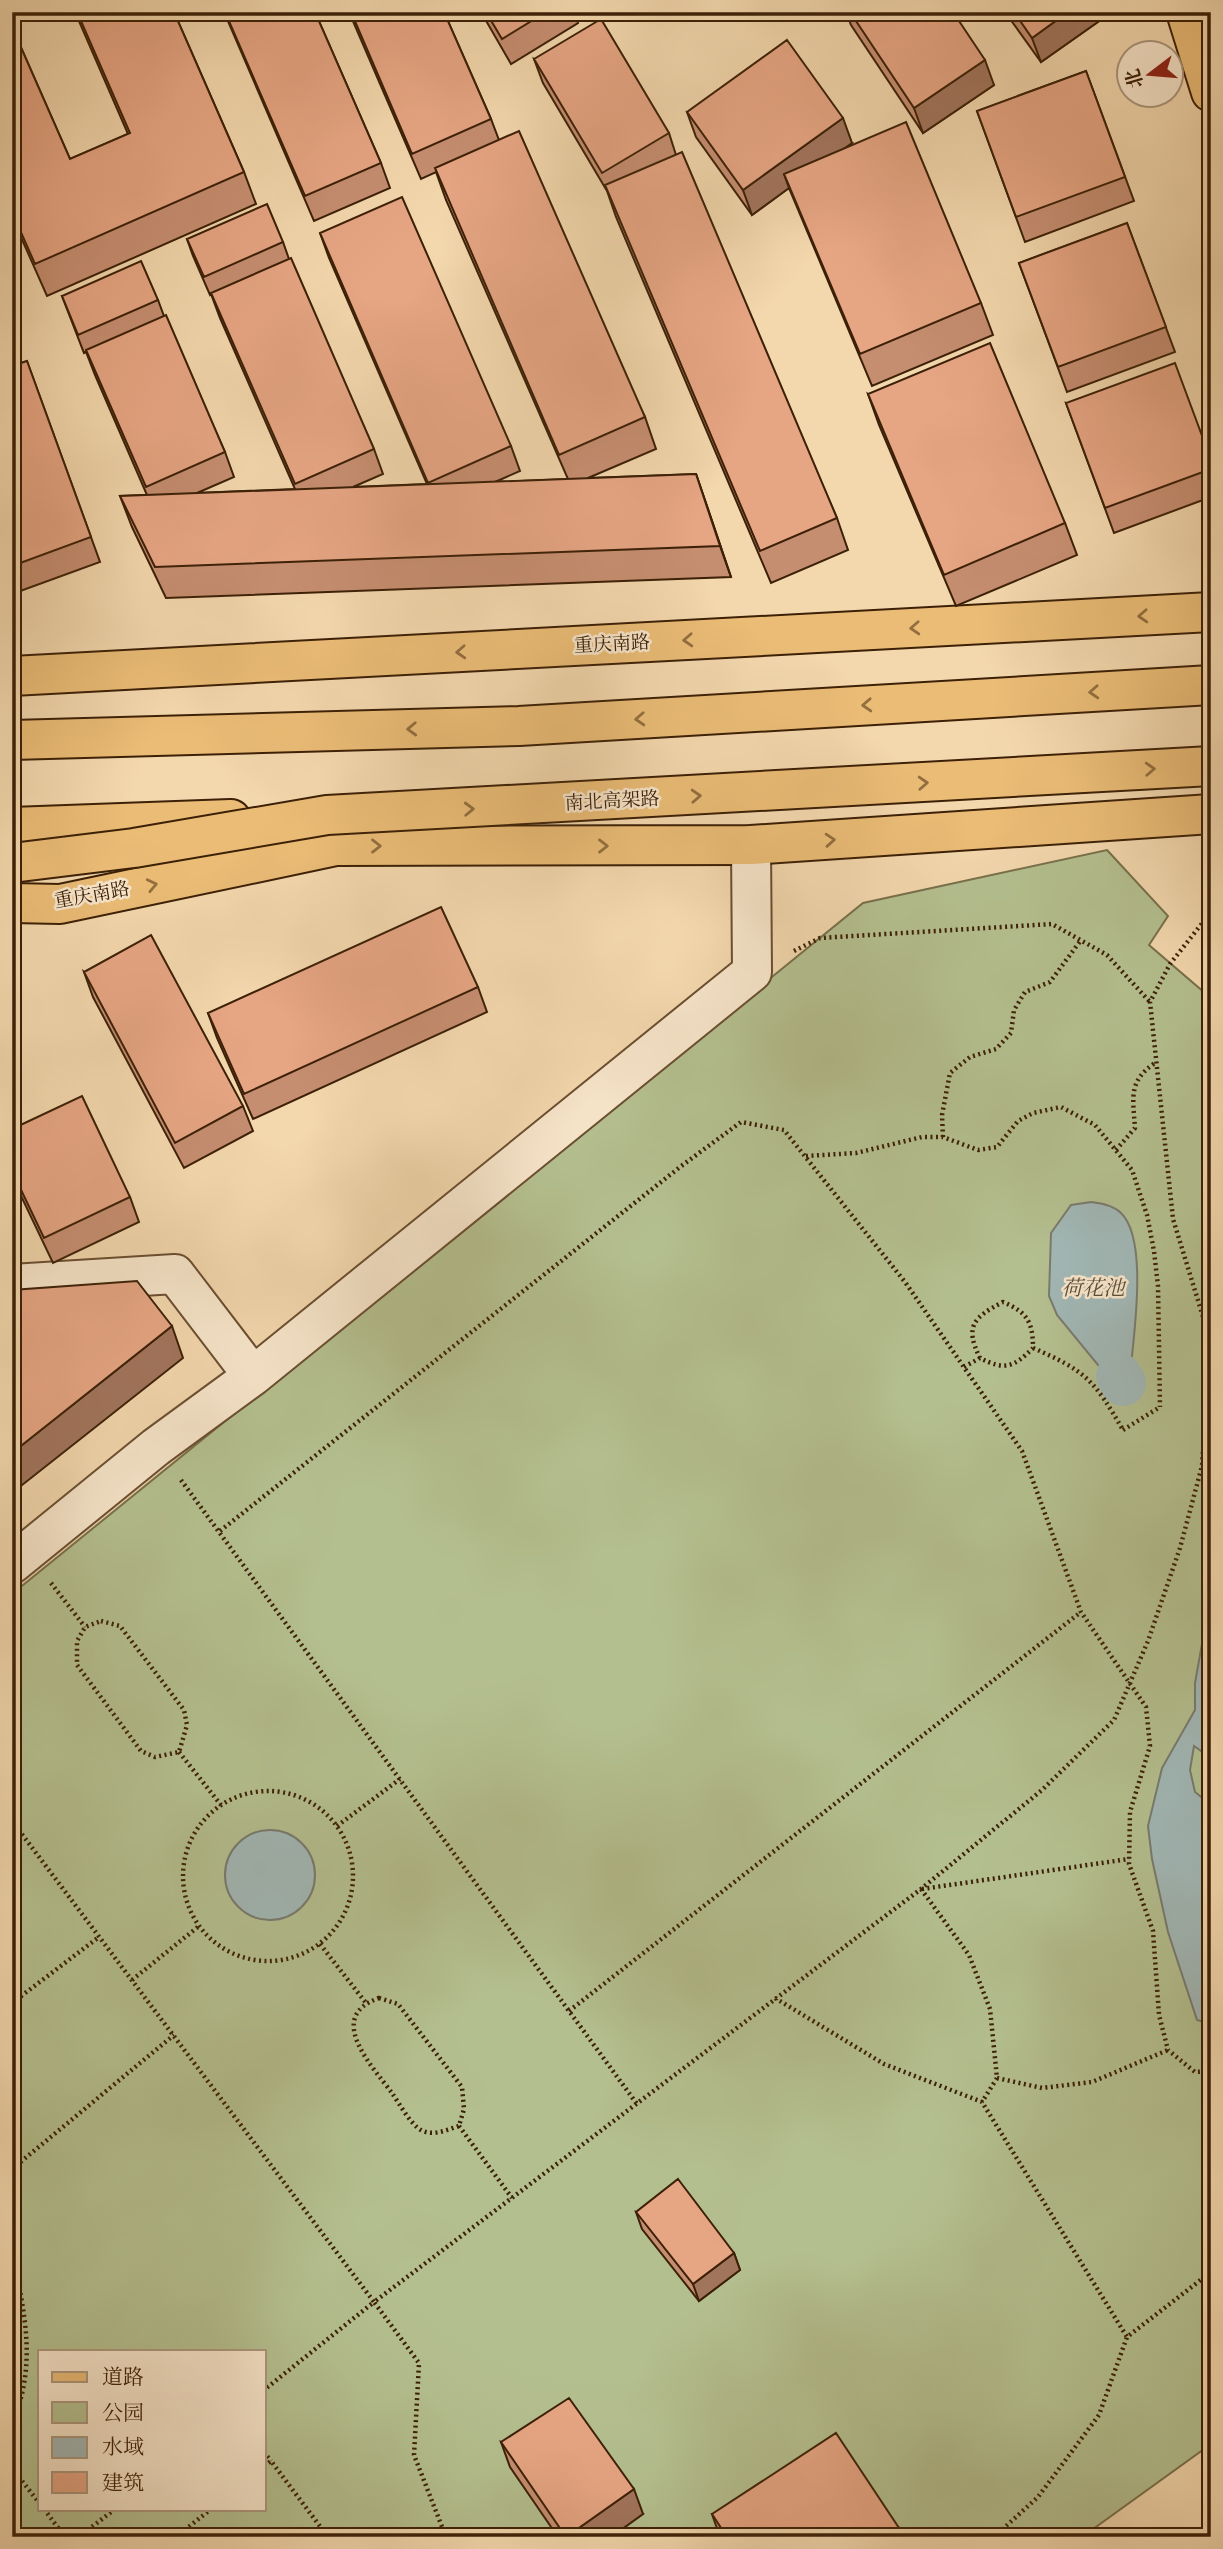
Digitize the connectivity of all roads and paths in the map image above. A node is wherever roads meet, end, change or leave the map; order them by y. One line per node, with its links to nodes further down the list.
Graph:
1 (1186, 12): 2 (main road)
2 (1211, 92)
3 (1211, 612): 4 (main road, 重庆南路, one-way to 4)
4 (12, 676)
5 (1211, 685): 6 (main road, one-way to 6, bridge)
6 (12, 740)
7 (1211, 766): 10 (main road, 南北高架路, one-way to 7, bridge)
8 (1211, 814): 11 (main road, 重庆南路, one-way to 8)
9 (12, 827): 10 (main road, 南北高架路, bridge)
10 (332, 831): 11 (main road, 重庆南路, one-way to 11); 12 (main road, 重庆南路); 13 (main road, bridge); 14 (main road, 重庆南路, one-way to 10)
11 (751, 845): 17 (street)
12 (12, 849)
13 (12, 863)
14 (12, 902)
15 (1211, 912): 18 (path)
16 (1081, 940): 17 (path); 18 (path); 20 (path)
17 (752, 972): 28 (street)
18 (1150, 1002): 19 (path)
19 (1156, 1062): 21 (path); 24 (path)
20 (943, 1137): 21 (path); 22 (path)
21 (1115, 1150): 25 (path, bridge)
22 (805, 1156): 27 (path); 30 (path)
23 (12, 1284): 28 (street)
24 (1210, 1343): 34 (path)
25 (1033, 1348): 26 (path); 26 (path)
26 (980, 1358): 27 (path)
27 (964, 1367): 32 (path)
28 (253, 1376): 29 (street)
29 (156, 1447): 30 (path); 31 (street)
30 (220, 1531): 36 (path)
31 (20, 1558): 33 (path)
32 (1081, 1612): 34 (path); 49 (path)
33 (85, 1627): 35 (path); 35 (path)
34 (1130, 1682): 40 (path); 41 (path)
35 (179, 1752): 37 (path)
36 (400, 1779): 39 (path); 49 (path)
37 (221, 1805): 39 (path); 42 (path)
38 (12, 1821): 43 (path)
39 (337, 1826): 44 (path)
40 (1129, 1859): 41 (path); 51 (path)
41 (921, 1889): 46 (path); 53 (path)
42 (199, 1926): 44 (path); 45 (path)
43 (99, 1937): 45 (path); 47 (path)
44 (320, 1944): 48 (path)
45 (132, 1979): 50 (path)
46 (775, 1998): 54 (path); 55 (path)
47 (12, 2003)
48 (366, 2003): 56 (path); 56 (path)
49 (569, 2011): 55 (path)
50 (174, 2035): 57 (path); 61 (path)
51 (1168, 2050): 52 (path); 53 (path)
52 (1211, 2071)
53 (997, 2078): 54 (path)
54 (982, 2102): 62 (path)
55 (636, 2104): 58 (path)
56 (459, 2126): 58 (path)
57 (12, 2169)
58 (512, 2198): 61 (path)
59 (12, 2250): 64 (path)
60 (1211, 2272): 62 (path)
61 (374, 2302): 63 (path); 77 (path)
62 (1127, 2337): 78 (path)
63 (266, 2388)
64 (12, 2424)
65 (266, 2455): 66 (path)
66 (271, 2461): 67 (path); 76 (path)
67 (266, 2465)
68 (12, 2468): 69 (path)
69 (38, 2501)
70 (45, 2510): 73 (path)
71 (114, 2510): 74 (path)
72 (210, 2510): 75 (path)
73 (65, 2537)
74 (79, 2537)
75 (176, 2537)
76 (328, 2537)
77 (446, 2537)
78 (994, 2537)

